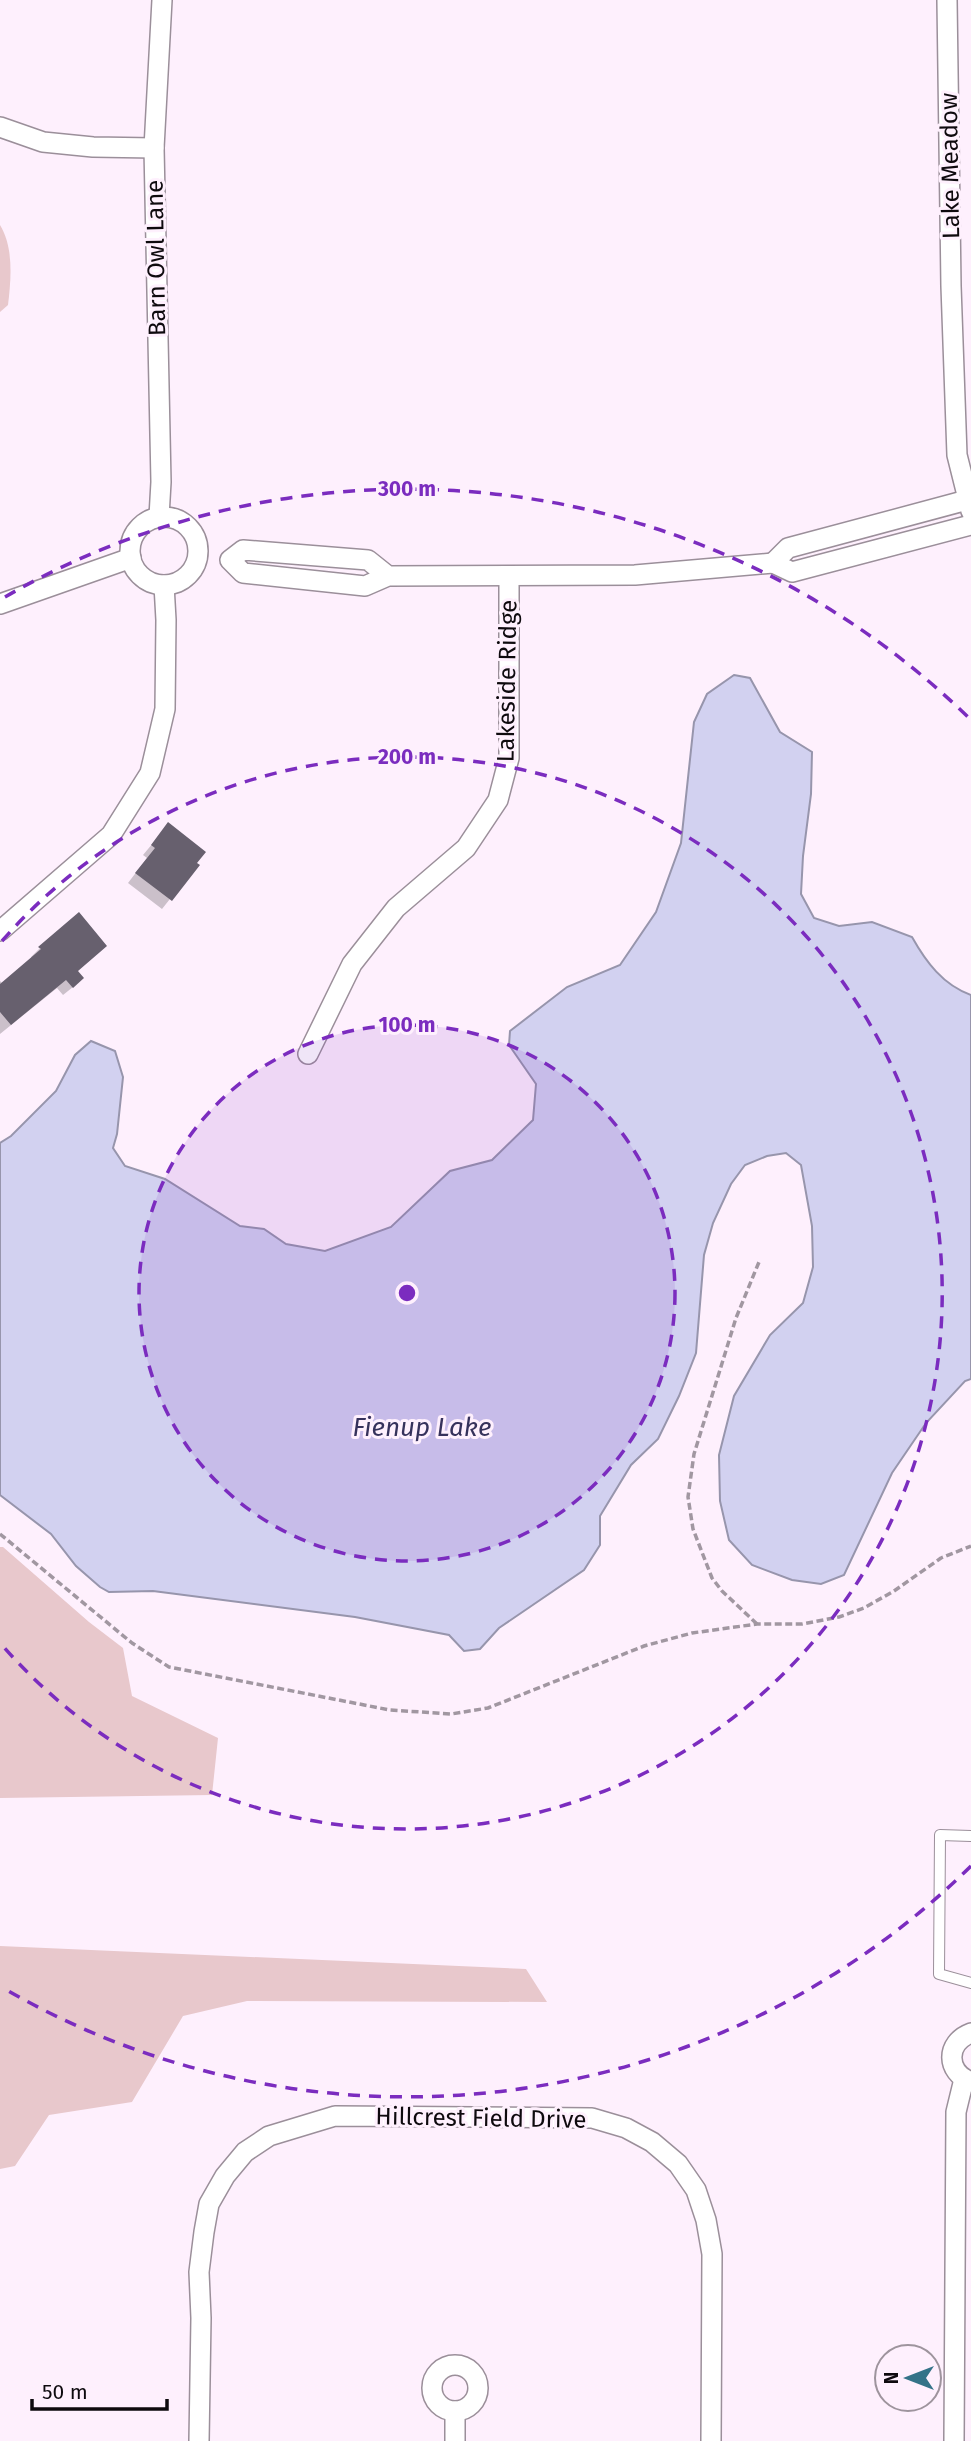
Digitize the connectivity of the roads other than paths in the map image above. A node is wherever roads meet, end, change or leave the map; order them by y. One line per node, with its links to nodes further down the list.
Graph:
1 (162, 0): 4 (street, Barn Owl Lane)
2 (947, 0): 5 (street, Lake Meadow)
3 (0, 127): 4 (street)
4 (154, 148): 6 (street, Barn Owl Lane)
5 (970, 503): 10 (street)
6 (159, 516): 8 (street); 9 (street)
7 (971, 525): 10 (street)
8 (131, 558): 12 (street); 13 (street)
9 (198, 558): 11 (street); 12 (street)
10 (773, 563): 11 (street)
11 (509, 576): 15 (street, Lakeside Ridge)
12 (164, 585): 14 (street)
13 (0, 604)
14 (0, 931)
15 (308, 1054)
16 (971, 1836): 17 (lane)
17 (971, 1983)
18 (971, 2033): 19 (street)
19 (967, 2080): 24 (street)
20 (455, 2411): 22 (street)
21 (199, 2441): 23 (street, Hillcrest Field Drive)
22 (454, 2441)
23 (711, 2441)
24 (954, 2441)

